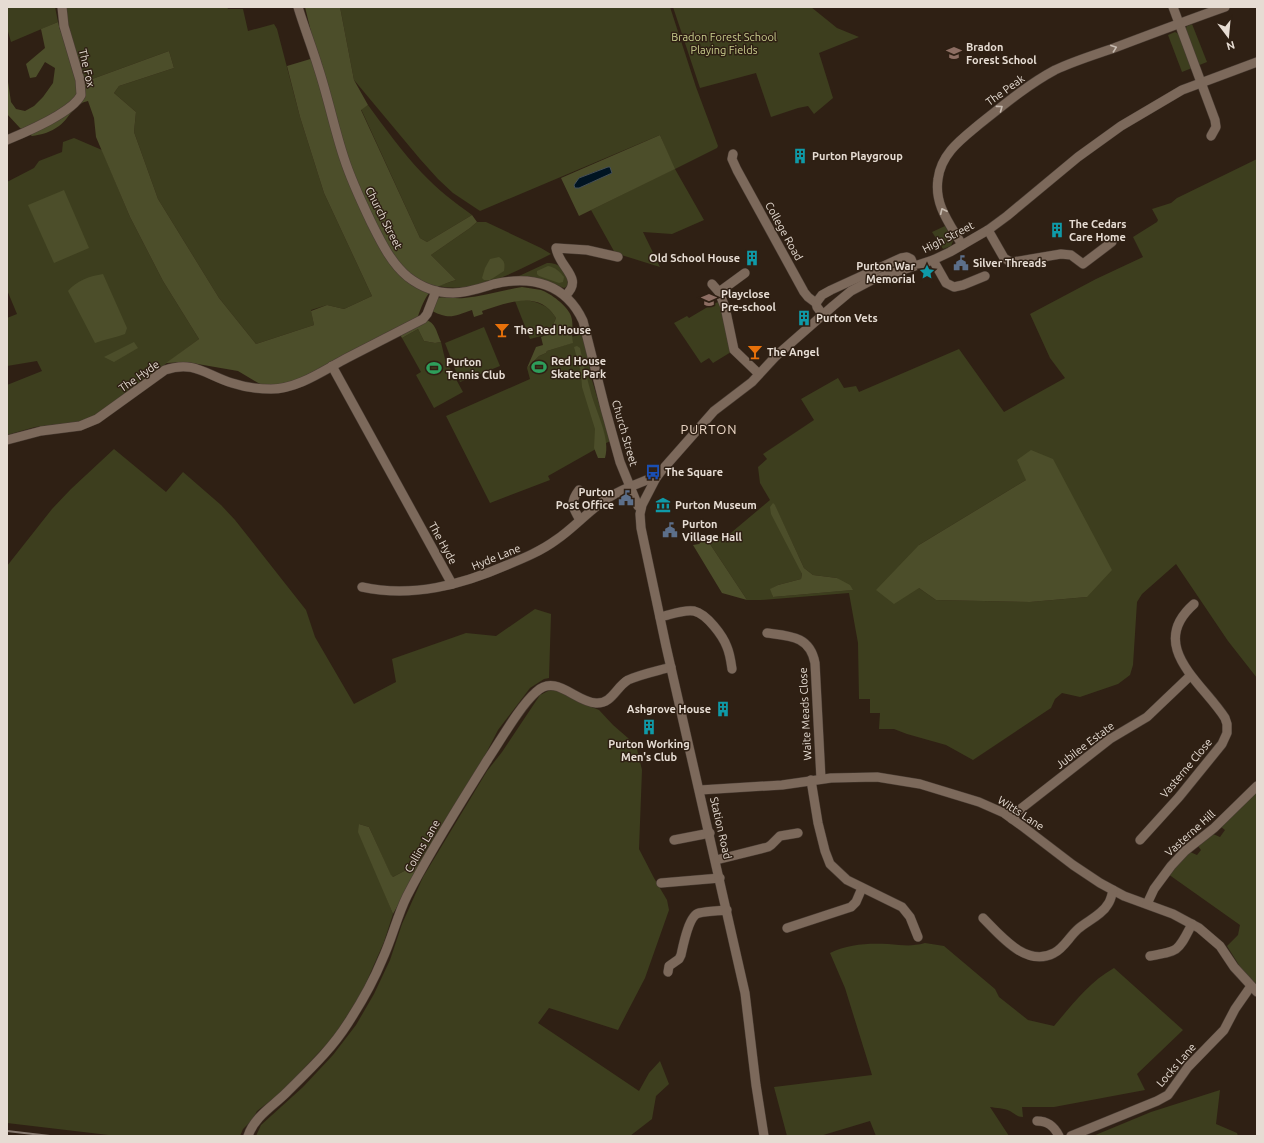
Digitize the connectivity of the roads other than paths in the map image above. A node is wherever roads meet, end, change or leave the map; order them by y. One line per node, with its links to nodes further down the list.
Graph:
1 (62, 7): 9 (street, The Fox)
2 (298, 7): 20 (street, Church Street)
3 (1172, 7): 5 (street)
4 (1225, 7): 5 (street, The Peak)
5 (1179, 24): 7 (street); 13 (street, The Peak, one-way to 5)
6 (1257, 62): 7 (street, High Street)
7 (1200, 82): 8 (street); 11 (street, High Street)
8 (1212, 136)
9 (7, 140)
10 (733, 154): 23 (street, College Road)
11 (988, 230): 12 (street); 13 (street, High Street)
12 (1112, 242)
13 (962, 245): 15 (street, High Street)
14 (618, 257): 22 (street)
15 (933, 260): 16 (street, High Street); 18 (street)
16 (914, 266): 23 (street); 24 (street, High Street)
17 (745, 274): 21 (street)
18 (985, 276)
19 (712, 284): 21 (street)
20 (436, 291): 22 (street, Church Street); 25 (street, The Hyde)
21 (719, 292): 26 (street)
22 (565, 296): 29 (street, Church Street)
23 (816, 303): 24 (street, College Road)
24 (822, 315): 26 (street, High Street)
25 (332, 366): 27 (street, The Hyde); 34 (street, The Hyde)
26 (759, 374): 28 (street, High Street)
27 (7, 440)
28 (656, 478): 29 (street); 31 (street, High Street)
29 (630, 486): 31 (street, Church Street); 32 (street, Hyde Lane)
30 (579, 490): 32 (street)
31 (641, 508): 33 (street, High Street)
32 (580, 520): 34 (street, Hyde Lane)
33 (641, 528): 37 (street, Station Road)
34 (452, 584): 35 (street, Hyde Lane)
35 (362, 587)
36 (1194, 604): 41 (street, Vasterne Close)
37 (660, 617): 39 (street, Station Road); 40 (street)
38 (767, 633): 42 (street, Waite Meads Close)
39 (671, 667): 45 (street, Station Road); 66 (street, Collins Lane)
40 (732, 669)
41 (1190, 676): 46 (street, Jubilee Estate); 50 (street, Vasterne Close)
42 (821, 779): 43 (street, Witts Lane); 46 (street, Witts Lane)
43 (811, 780): 45 (street, Witts Lane); 54 (street)
44 (1257, 786): 56 (street, Vasterne Hill)
45 (700, 790): 47 (street, Station Road)
46 (1012, 819): 55 (street, Witts Lane)
47 (710, 833): 49 (street); 51 (street, Station Road)
48 (798, 833): 51 (street)
49 (674, 840)
50 (1140, 840)
51 (716, 860): 52 (street, Station Road)
52 (720, 878): 53 (street); 57 (street, Station Road)
53 (661, 883)
54 (862, 888): 60 (street); 61 (street)
55 (1113, 890): 56 (street, Witts Lane); 58 (street)
56 (1147, 904): 59 (street, Witts Lane)
57 (727, 910): 63 (street); 67 (street, Station Road)
58 (983, 918)
59 (1192, 924): 62 (street); 64 (street, Witts Lane)
60 (787, 928)
61 (918, 937)
62 (1150, 956)
63 (668, 972)
64 (1254, 989): 69 (street, Locks Lane)
65 (1037, 1121): 68 (street)
66 (248, 1136)
67 (764, 1136)
68 (1059, 1136)
69 (1071, 1136)

